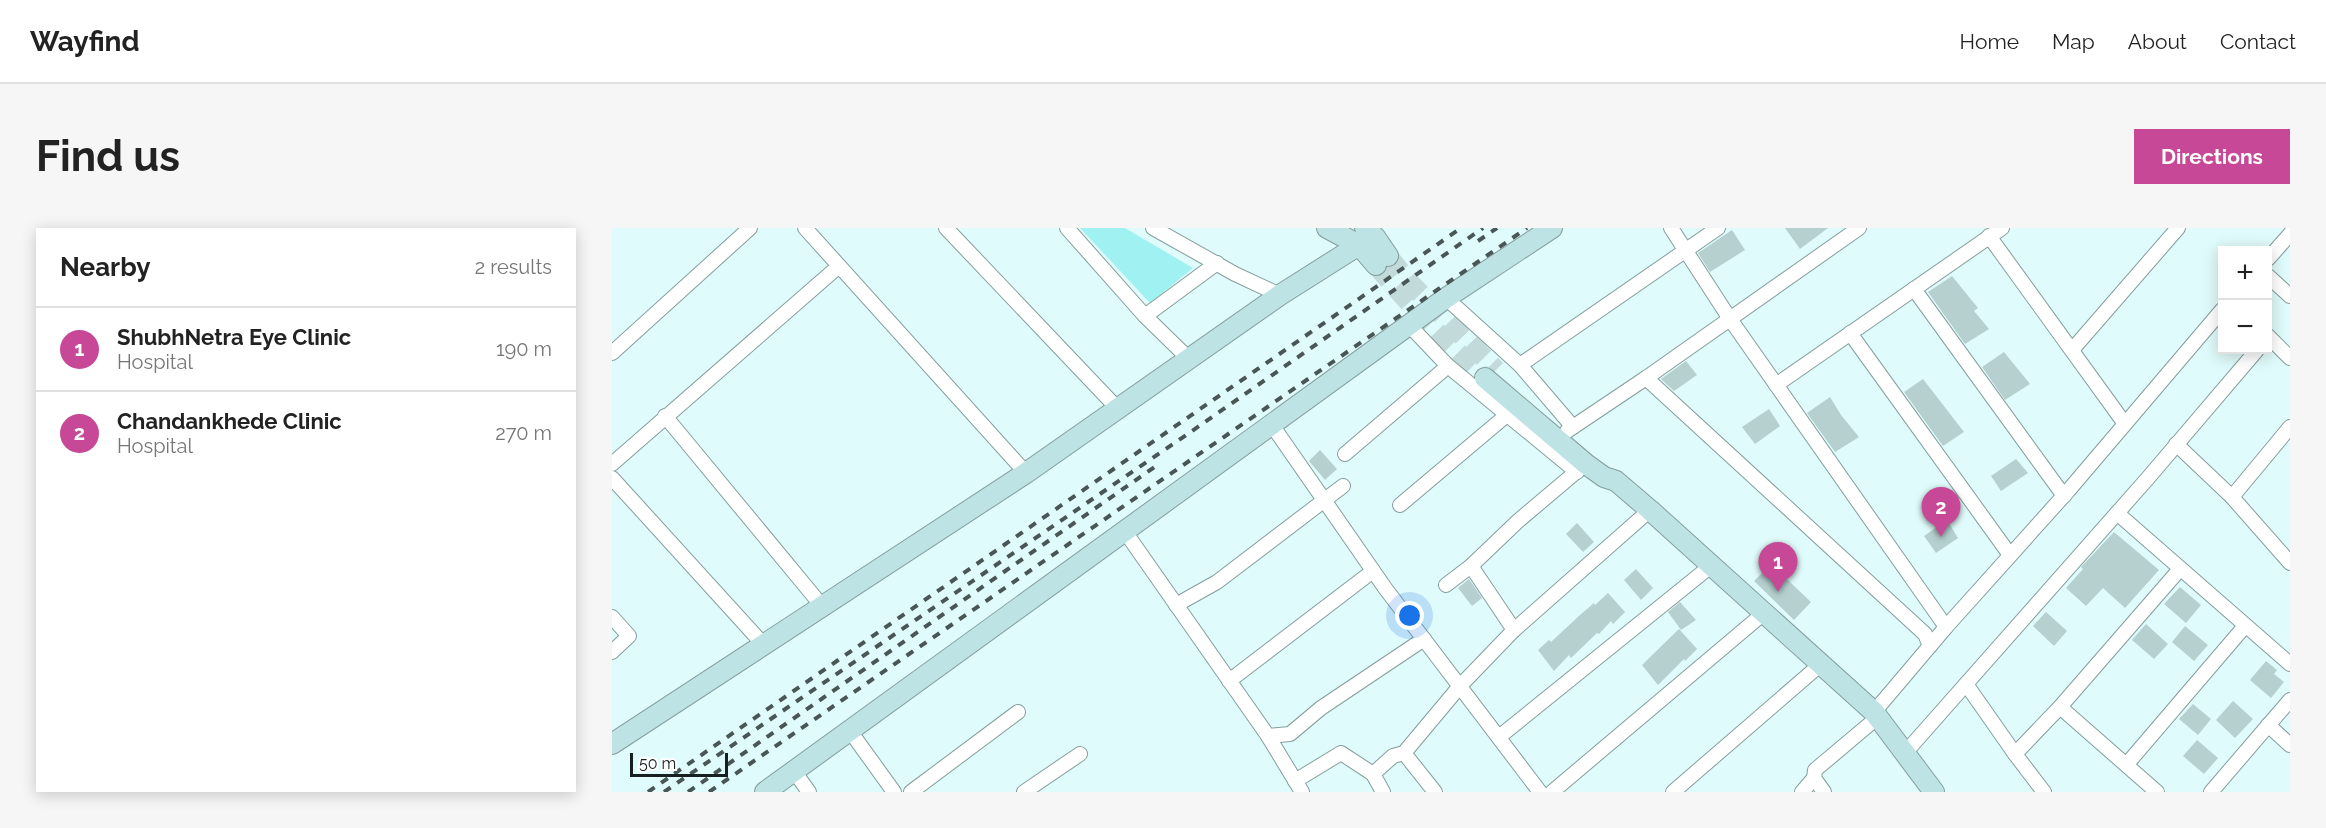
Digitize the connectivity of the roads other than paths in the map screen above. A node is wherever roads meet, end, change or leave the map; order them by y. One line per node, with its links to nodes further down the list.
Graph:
1 (750, 228): 33 (street)
2 (805, 228): 20 (street)
3 (946, 228): 42 (street)
4 (1067, 228): 26 (street)
5 (1153, 228): 19 (street)
6 (1327, 228): 14 (street)
7 (1552, 228): 25 (street)
8 (1671, 228): 16 (street)
9 (1718, 228): 16 (street)
10 (1859, 228): 28 (street)
11 (2002, 228): 15 (street)
12 (2178, 228): 32 (street)
13 (2290, 234): 17 (street)
14 (1362, 236): 18 (street); 23 (street)
15 (1989, 236): 22 (street); 32 (street)
16 (1687, 250): 28 (street); 37 (street)
17 (2272, 254)
18 (1382, 261)
19 (1217, 263): 23 (street); 26 (street)
20 (840, 266): 44 (street); 54 (street)
21 (2272, 280): 24 (street)
22 (1914, 289): 30 (street); 58 (street)
23 (1280, 295): 36 (street)
24 (2290, 296)
25 (1446, 298): 29 (street); 37 (street)
26 (1144, 316): 36 (street)
27 (2218, 316): 45 (street)
28 (1730, 319): 40 (street); 41 (street)
29 (1409, 325): 38 (street); 46 (street)
30 (1850, 333): 41 (street); 65 (street)
31 (2272, 341): 35 (street)
32 (2072, 350): 45 (street)
33 (612, 353)
34 (2254, 354): 49 (street)
35 (2290, 358)
36 (1189, 359): 42 (street)
37 (1520, 365): 48 (street)
38 (1448, 366): 43 (street); 51 (street)
39 (1490, 374): 48 (street)
40 (1646, 378): 48 (street); 81 (street)
41 (1776, 385): 77 (street)
42 (1119, 410): 54 (street)
43 (1508, 414): 53 (street); 61 (street)
44 (664, 416): 52 (street); 73 (street)
45 (2125, 424): 58 (street)
46 (1272, 425): 60 (street); 64 (street)
47 (2290, 427): 50 (street)
48 (1572, 437): 53 (street); 56 (street)
49 (2176, 444): 59 (street); 63 (street)
50 (2285, 444): 59 (street)
51 (1345, 454)
52 (612, 464)
53 (1581, 468): 56 (street); 68 (street)
54 (1026, 473): 73 (street)
55 (612, 478): 80 (street)
56 (1617, 481): 62 (street)
57 (1343, 486): 60 (street)
58 (2064, 495): 65 (street)
59 (2232, 497): 66 (street)
60 (1324, 500): 70 (street); 72 (street)
61 (1400, 505)
62 (1650, 510): 67 (street); 78 (street)
63 (2117, 513): 69 (street); 86 (street)
64 (1126, 532): 72 (street); 93 (street)
65 (2010, 555): 77 (street)
66 (2290, 563)
67 (1712, 565): 74 (street); 95 (street)
68 (1471, 566): 71 (street); 78 (street)
69 (2180, 569): 76 (street); 89 (street)
70 (1373, 571): 79 (street); 85 (street)
71 (1446, 585)
72 (1176, 605): 85 (street)
73 (822, 606): 80 (street)
74 (1764, 613): 83 (street); 116 (street)
75 (612, 617): 82 (street)
76 (2245, 626): 84 (street); 102 (street)
77 (1946, 627): 81 (street)
78 (1514, 630): 87 (street)
79 (1424, 639): 87 (street); 94 (street)
80 (763, 644): 96 (street)
81 (1930, 646): 91 (street)
82 (612, 652)
83 (1821, 664): 91 (street); 117 (street)
84 (2290, 664)
85 (1229, 681): 94 (street)
86 (1966, 684): 99 (street); 101 (street)
87 (1460, 686): 95 (street); 98 (street)
88 (2290, 700): 92 (street)
89 (2060, 707): 101 (street); 102 (street)
90 (1018, 712): 111 (street)
91 (1876, 715): 99 (street); 105 (street)
92 (2268, 725): 97 (street); 107 (street)
93 (850, 731): 103 (street); 110 (street)
94 (1268, 736): 106 (street)
95 (1499, 737): 115 (street)
96 (612, 744)
97 (2290, 745)
98 (1404, 753): 104 (street); 114 (street)
99 (1905, 753): 120 (street)
100 (1080, 754): 112 (street)
101 (2015, 754): 121 (street)
102 (2127, 764): 122 (street)
103 (794, 771): 108 (street); 109 (street)
104 (1373, 774): 106 (street); 113 (street)
105 (1814, 778): 118 (street); 119 (street)
106 (1299, 786)
107 (2218, 790)
108 (765, 792)
109 (809, 792)
110 (894, 792)
111 (911, 792)
112 (1026, 792)
113 (1383, 792)
114 (1436, 792)
115 (1540, 792)
116 (1552, 792)
117 (1673, 792)
118 (1802, 792)
119 (1824, 792)
120 (1934, 792)
121 (2044, 792)
122 (2157, 792)

